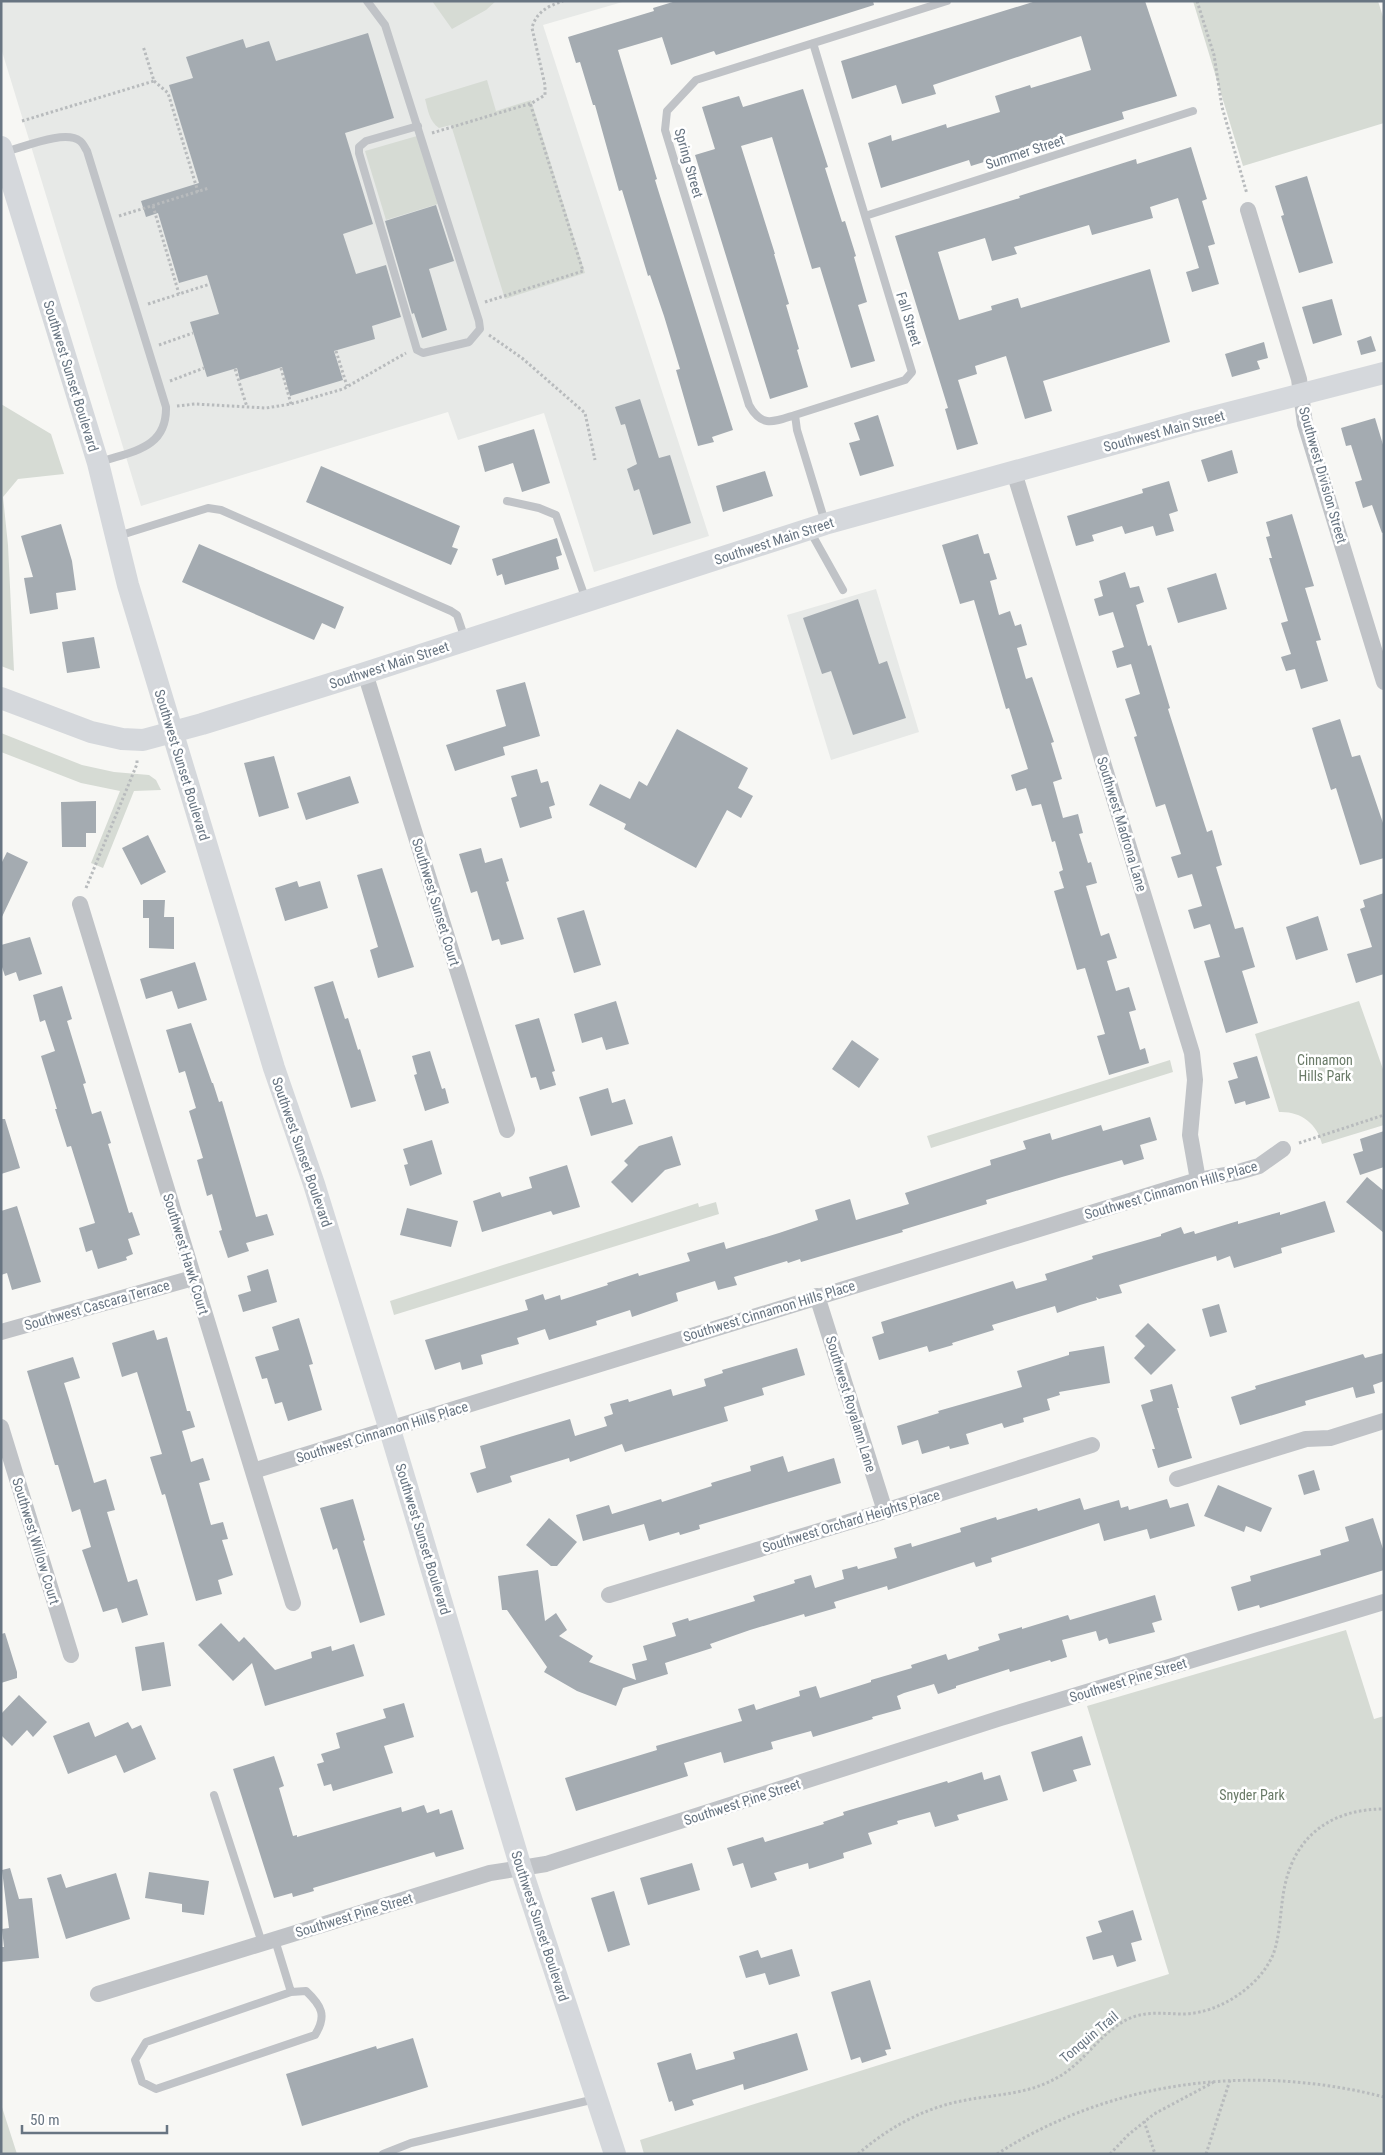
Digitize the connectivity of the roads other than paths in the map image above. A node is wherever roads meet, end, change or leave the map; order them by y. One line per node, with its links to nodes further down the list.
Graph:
1 (367, 1): 5 (lane)
2 (948, 1): 3 (lane, Spring Street)
3 (813, 43): 8 (lane, Fall Street); 11 (lane, Spring Street)
4 (1193, 111): 8 (lane, Summer Street)
5 (418, 126): 5 (lane)
6 (2, 150): 12 (main road, Southwest Sunset Boulevard); 12 (lane)
7 (1248, 210): 10 (street, Southwest Division Street)
8 (865, 216): 11 (lane, Fall Street)
9 (1384, 373): 10 (main road, Southwest Main Street)
10 (1301, 395): 13 (main road, Southwest Main Street); 21 (street, Southwest Division Street)
11 (795, 415): 15 (lane)
12 (98, 463): 16 (main road, Southwest Sunset Boulevard)
13 (1014, 472): 15 (main road, Southwest Main Street); 27 (street, Southwest Madrona Lane)
14 (507, 501): 18 (lane)
15 (818, 526): 17 (lane); 18 (main road, Southwest Main Street)
16 (116, 537): 19 (lane); 23 (main road, Southwest Sunset Boulevard)
17 (844, 590)
18 (587, 602): 19 (main road, Southwest Main Street)
19 (465, 641): 20 (main road, Southwest Main Street)
20 (365, 673): 23 (main road, Southwest Main Street); 25 (street, Southwest Sunset Court)
21 (1384, 682)
22 (1, 698): 23 (main road, Southwest Main Street)
23 (172, 733): 33 (main road, Southwest Sunset Boulevard)
24 (80, 904): 28 (street, Southwest Hawk Court)
25 (507, 1130)
26 (1283, 1149): 27 (street, Southwest Cinnamon Hills Place)
27 (1198, 1180): 29 (street, Southwest Cinnamon Hills Place)
28 (193, 1278): 30 (street, Southwest Cascara Terrace); 35 (street, Southwest Hawk Court)
29 (818, 1296): 33 (street, Southwest Cinnamon Hills Place); 37 (street, Southwest Royalann Lane)
30 (1, 1332)
31 (1384, 1420): 36 (street)
32 (1, 1427): 41 (street, Southwest Willow Court)
33 (390, 1430): 35 (street, Southwest Cinnamon Hills Place); 43 (main road, Southwest Sunset Boulevard)
34 (1092, 1445): 37 (street, Southwest Orchard Heights Place)
35 (253, 1471): 40 (street, Southwest Hawk Court)
36 (1177, 1480)
37 (885, 1512): 38 (street, Southwest Orchard Heights Place)
38 (609, 1595)
39 (1384, 1602): 43 (street, Southwest Pine Street)
40 (293, 1603)
41 (71, 1655)
42 (214, 1795): 44 (lane)
43 (521, 1868): 44 (street, Southwest Pine Street); 47 (main road, Southwest Sunset Boulevard)
44 (268, 1941): 45 (lane); 46 (street, Southwest Pine Street)
45 (291, 1992): 45 (lane)
46 (98, 1994)
47 (596, 2098): 48 (lane); 49 (main road, Southwest Sunset Boulevard)
48 (383, 2154)
49 (615, 2154)

